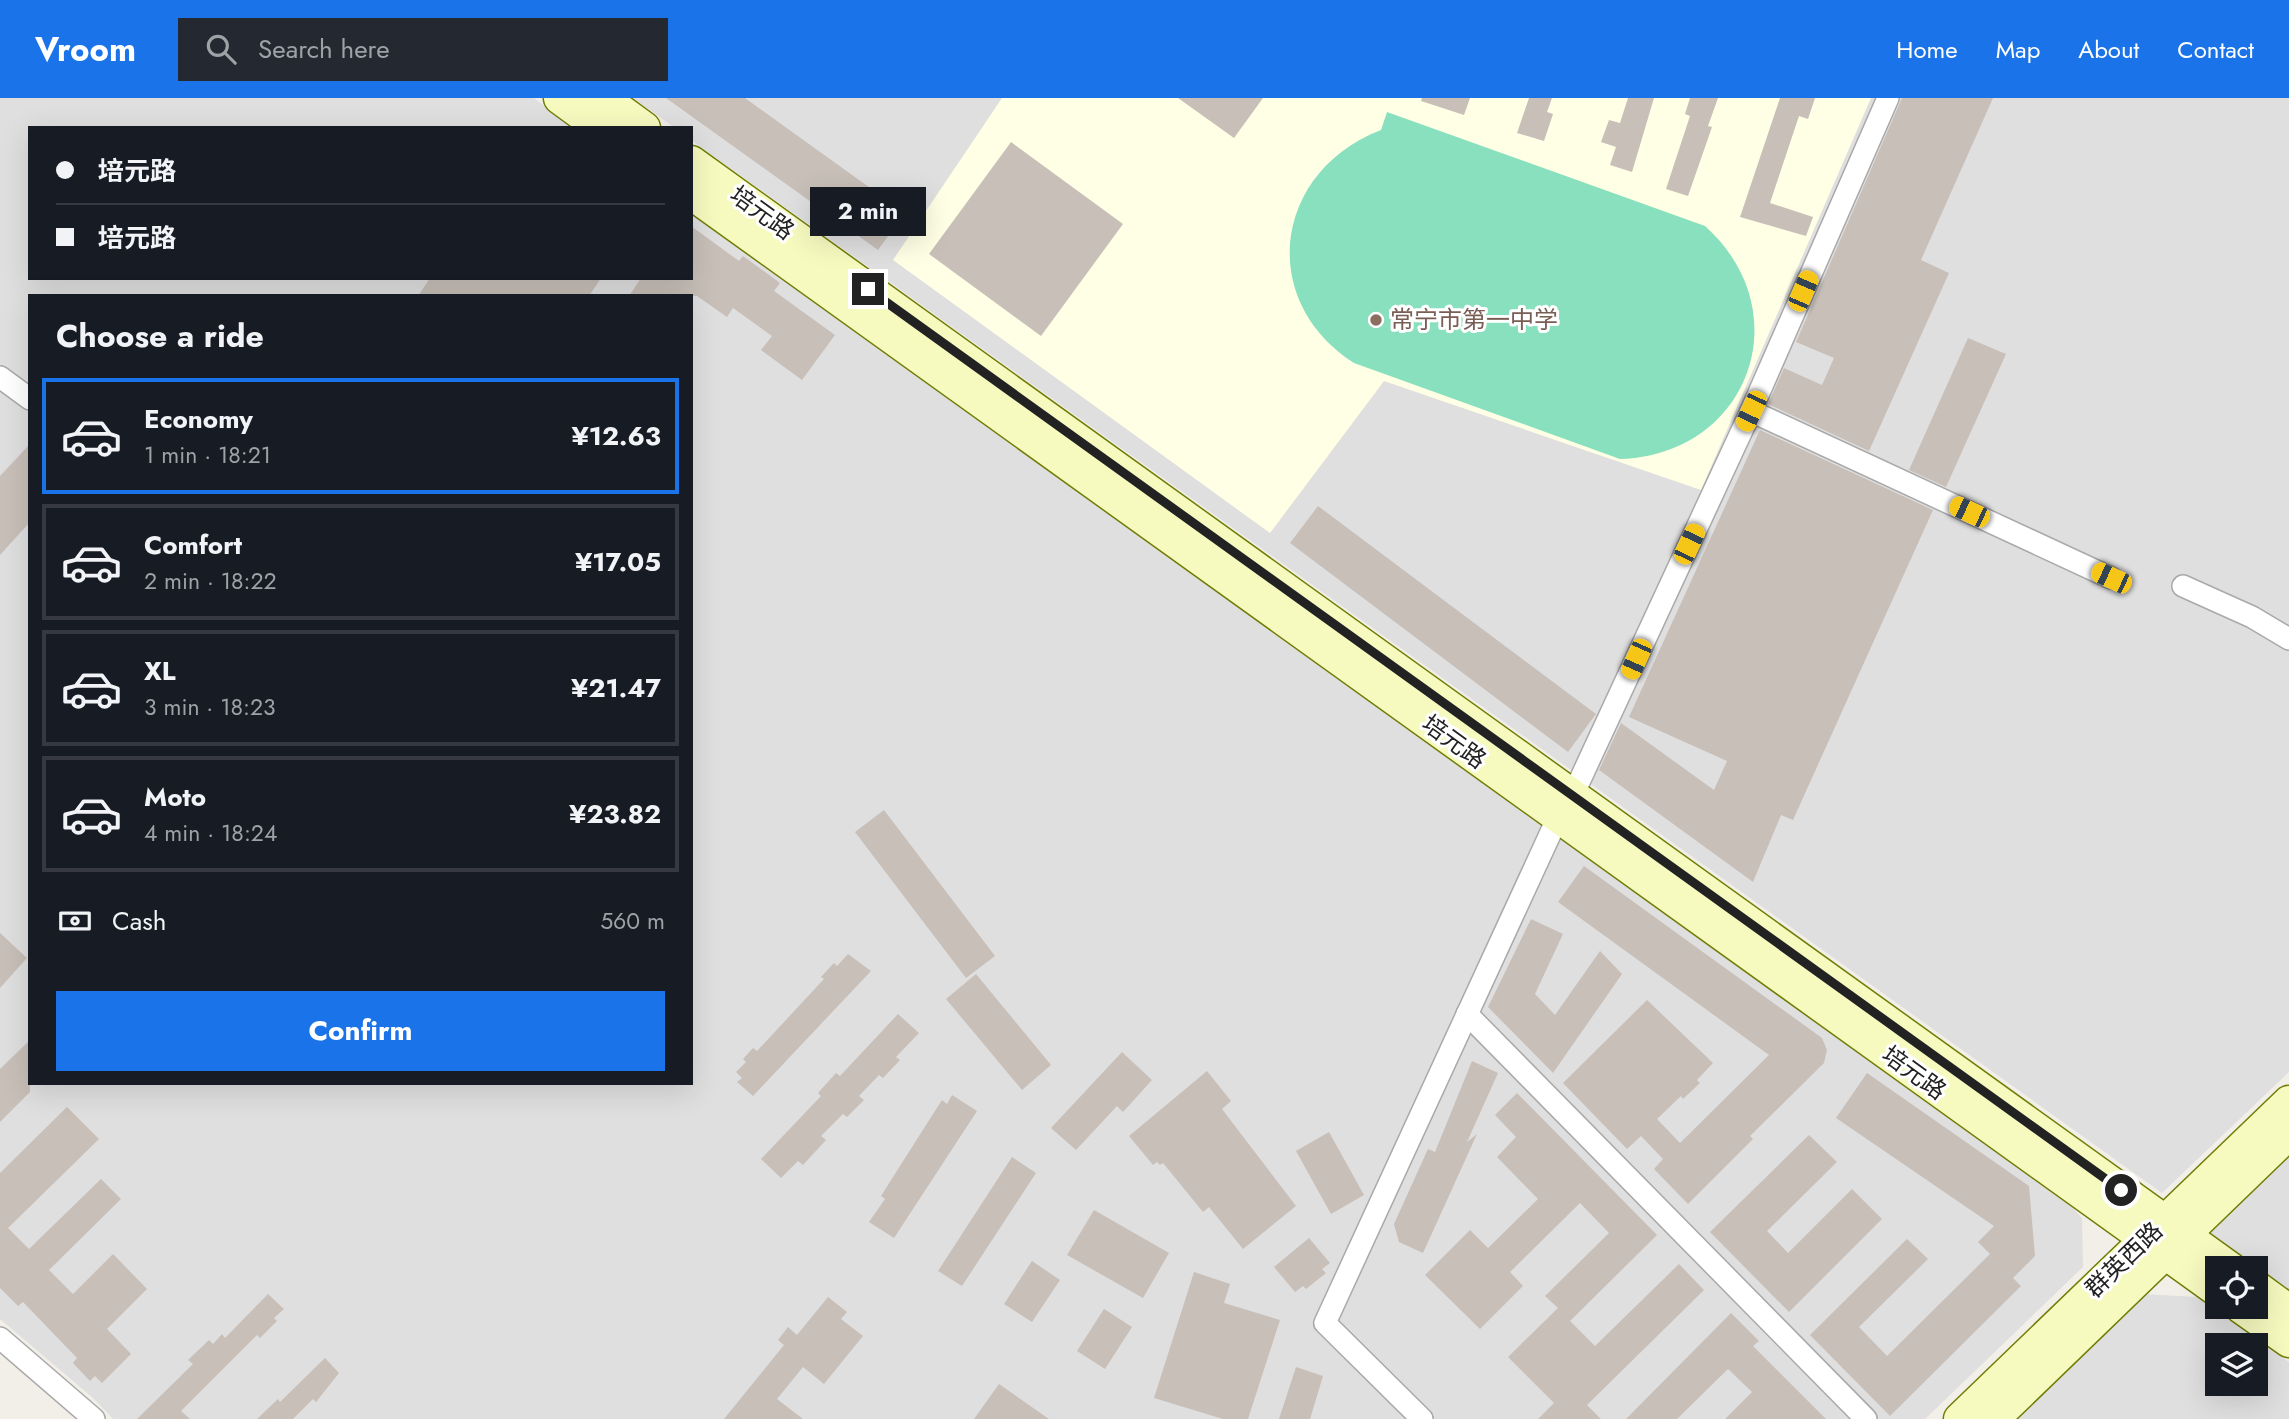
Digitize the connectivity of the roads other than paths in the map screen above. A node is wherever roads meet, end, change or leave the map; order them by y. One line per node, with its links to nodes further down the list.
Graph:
1 (560, 98): 4 (main road)
2 (603, 98): 5 (main road)
3 (1888, 98): 10 (street)
4 (598, 126)
5 (641, 126)
6 (693, 163): 14 (main road, 培元路)
7 (693, 194): 14 (main road, 培元路)
8 (0, 377): 9 (street)
9 (28, 398)
10 (1751, 411): 11 (street); 14 (street)
11 (2111, 578)
12 (2183, 586): 13 (street)
13 (2289, 639)
14 (1565, 807): 15 (street); 18 (main road, 培元路)
15 (1467, 1014): 27 (street); 28 (street)
16 (2289, 1101): 18 (main road, 群英西路)
17 (2289, 1133): 18 (main road, 群英西路)
18 (2165, 1237): 19 (main road, 培元路); 20 (main road, 培元路); 29 (main road, 群英西路); 30 (main road, 群英西路)
19 (2205, 1256)
20 (2205, 1278)
21 (2268, 1296): 22 (main road)
22 (2289, 1311)
23 (2258, 1319): 25 (main road)
24 (0, 1338): 26 (street)
25 (2289, 1341)
26 (94, 1419)
27 (1423, 1419)
28 (1866, 1419)
29 (1960, 1419)
30 (1993, 1419)

